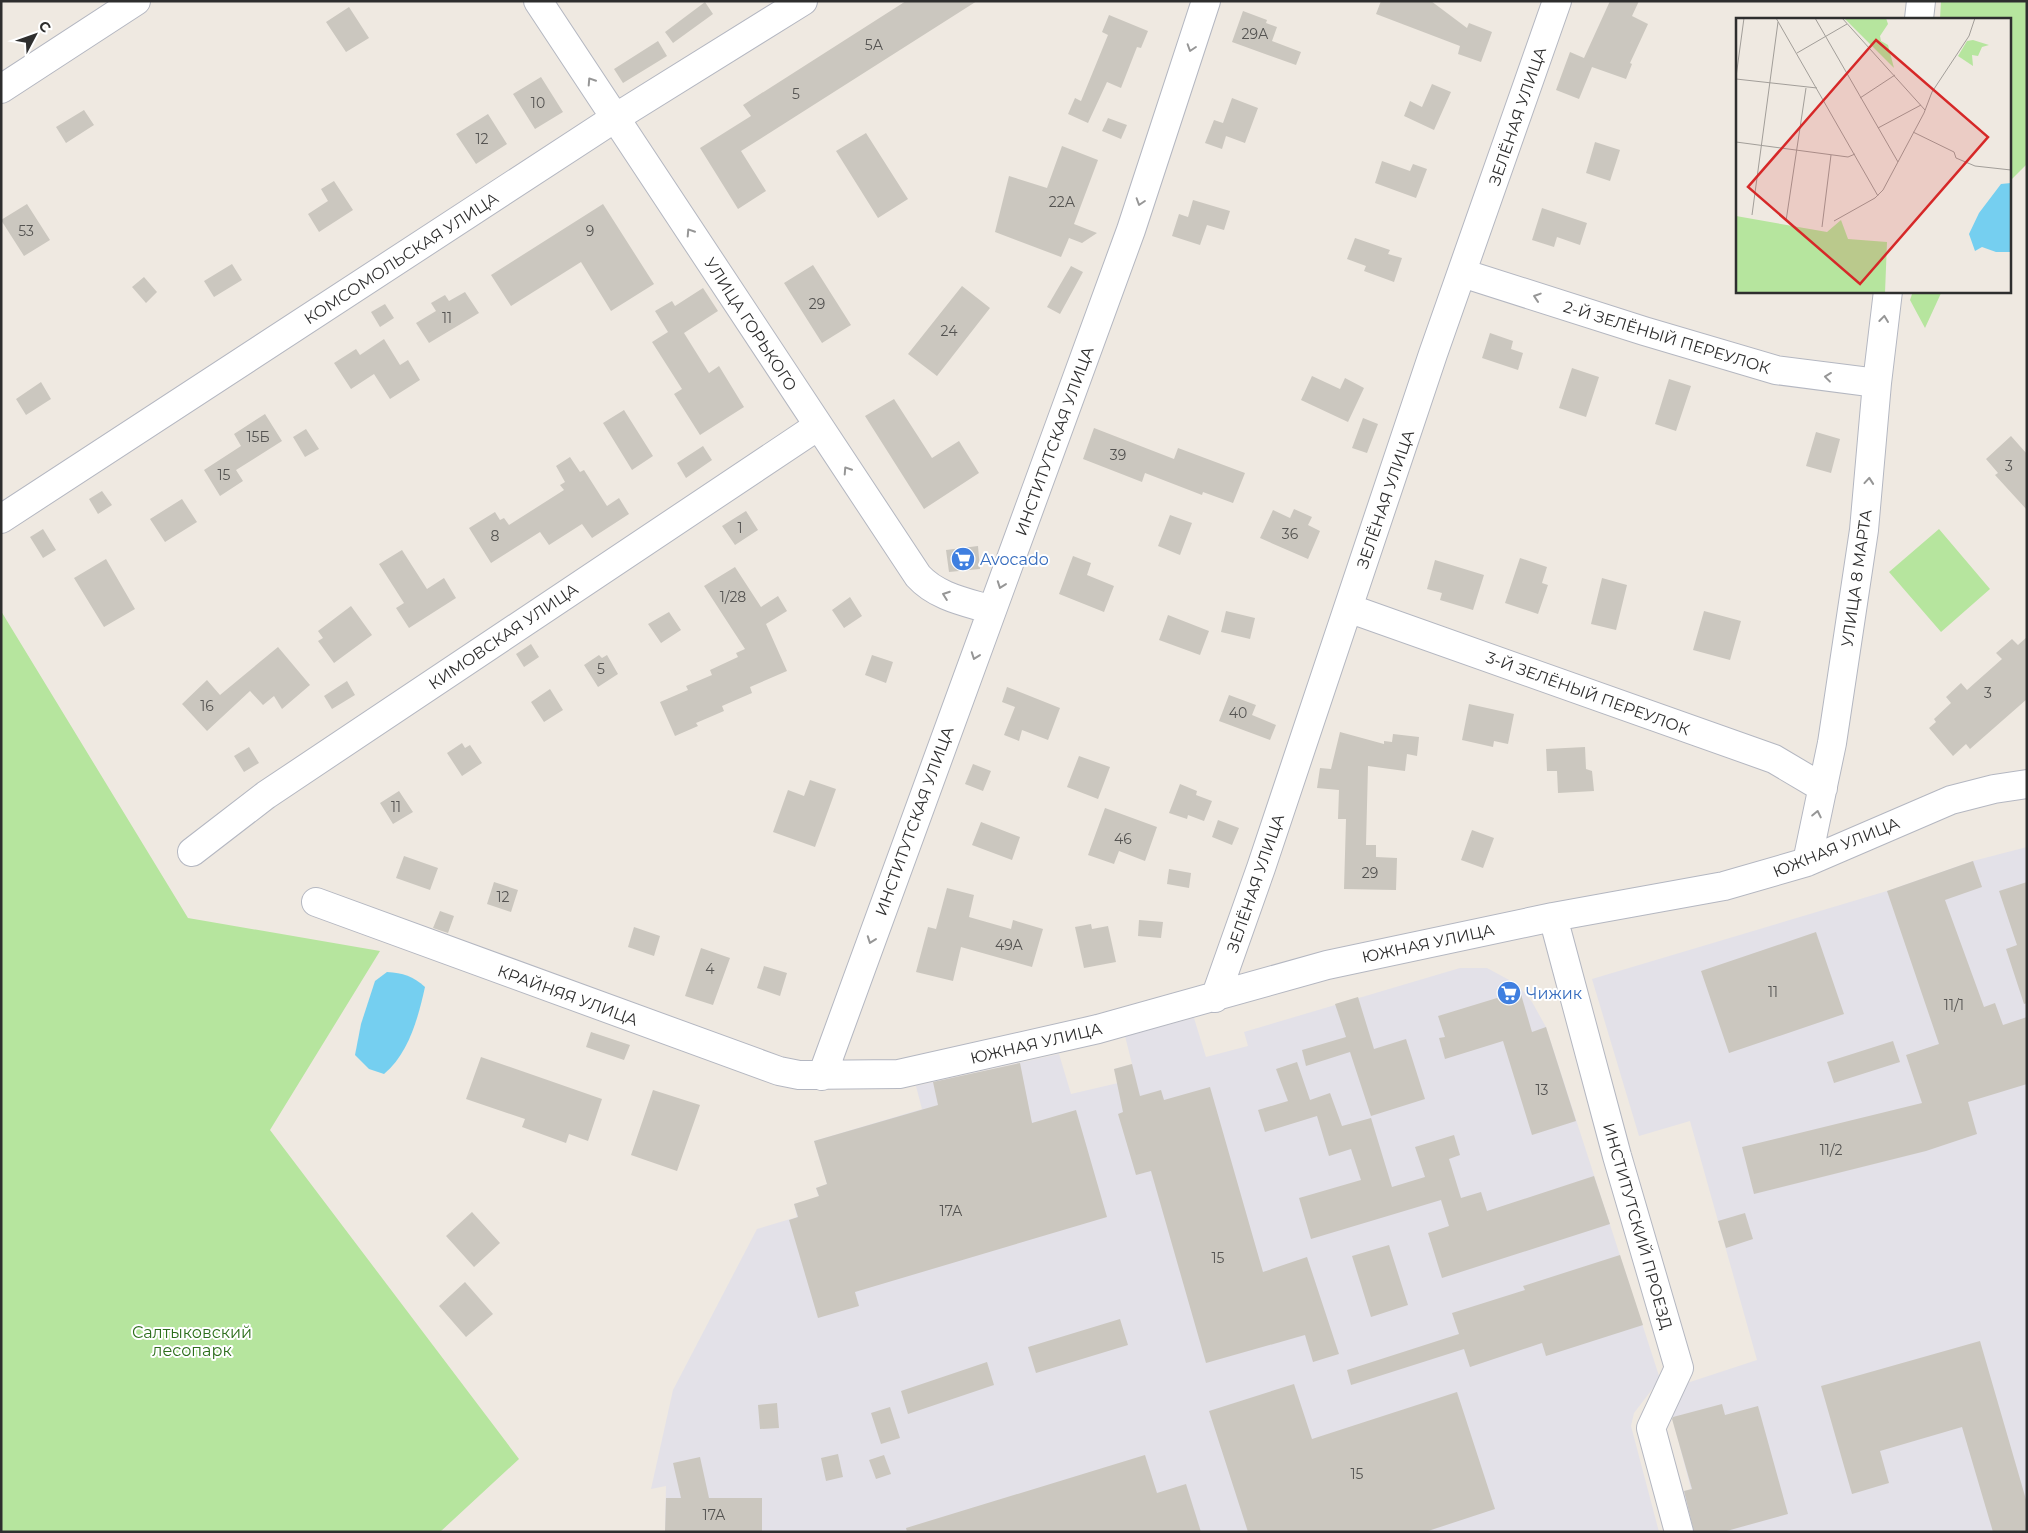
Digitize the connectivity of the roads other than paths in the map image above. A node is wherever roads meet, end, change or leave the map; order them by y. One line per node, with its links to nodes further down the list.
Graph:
1 (136, 1): 8 (street)
2 (538, 1): 9 (street, УЛИЦА ГОРЬКОГО, one-way to 2)
3 (803, 1): 9 (street, КОМСОМОЛЬСКАЯ УЛИЦА)
4 (1206, 1): 16 (street, ИНСТИТУТСКАЯ УЛИЦА, one-way to 16)
5 (1557, 1): 10 (street, ЗЕЛЁНАЯ УЛИЦА)
6 (1921, 1): 7 (street)
7 (1919, 18)
8 (1, 89)
9 (615, 118): 13 (street, УЛИЦА ГОРЬКОГО, one-way to 9); 14 (street, КОМСОМОЛЬСКАЯ УЛИЦА)
10 (1462, 272): 12 (street, 2-Й ЗЕЛЁНЫЙ ПЕРЕУЛОК, one-way to 10); 15 (street, ЗЕЛЁНАЯ УЛИЦА)
11 (1888, 292): 12 (street, УЛИЦА 8 МАРТА, one-way to 11)
12 (1876, 383): 18 (street, УЛИЦА 8 МАРТА, one-way to 12)
13 (818, 426): 16 (street, УЛИЦА ГОРЬКОГО, one-way to 13); 19 (street, КИМОВСКАЯ УЛИЦА)
14 (1, 519)
15 (1348, 608): 18 (street, 3-Й ЗЕЛЁНЫЙ ПЕРЕУЛОК); 23 (street, ЗЕЛЁНАЯ УЛИЦА)
16 (992, 610): 24 (street, ИНСТИТУТСКАЯ УЛИЦА, one-way to 24)
17 (2027, 784): 20 (street, ЮЖНАЯ УЛИЦА)
18 (1823, 788): 20 (street, УЛИЦА 8 МАРТА, one-way to 18)
19 (192, 852)
20 (1807, 862): 22 (street, ЮЖНАЯ УЛИЦА)
21 (316, 902): 24 (street, КРАЙНЯЯ УЛИЦА)
22 (1553, 916): 23 (street, ЮЖНАЯ УЛИЦА); 25 (street, ИНСТИТУТСКИЙ ПРОЕЗД)
23 (1215, 998): 24 (street, ЮЖНАЯ УЛИЦА)
24 (822, 1076)
25 (1679, 1532)

